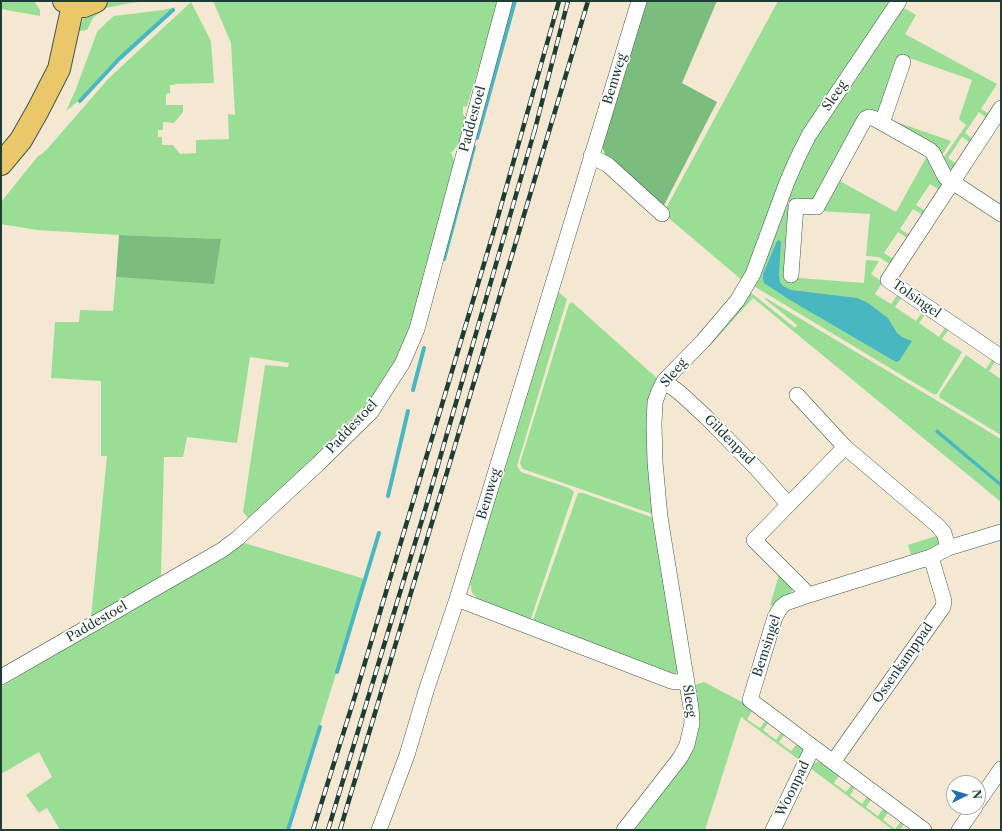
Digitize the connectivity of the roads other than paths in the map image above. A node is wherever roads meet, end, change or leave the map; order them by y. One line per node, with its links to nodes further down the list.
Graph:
1 (96, 1): 5 (main road)
2 (505, 1): 25 (street, Paddestoel)
3 (639, 1): 9 (street, Bemweg)
4 (899, 1): 16 (street, Sleeg)
5 (69, 3): 10 (main road)
6 (903, 62): 8 (street)
7 (1001, 108): 11 (street, Tolsingel)
8 (882, 123): 11 (street); 14 (street)
9 (591, 156): 12 (street); 24 (street, Bemweg)
10 (1, 164)
11 (952, 182): 13 (street); 15 (street, Tolsingel)
12 (662, 214)
13 (1001, 214)
14 (791, 275)
15 (1001, 357)
16 (664, 381): 19 (street, Gildenpad); 26 (street, Sleeg)
17 (797, 395): 18 (street)
18 (845, 447): 19 (street); 21 (street)
19 (788, 504): 23 (street)
20 (1001, 532): 21 (street, Bemsingel)
21 (948, 548): 22 (street, Bemsingel)
22 (931, 557): 23 (street, Bemsingel); 28 (street, Ossenkamppad)
23 (809, 595): 27 (street, Bemsingel)
24 (457, 599): 26 (street); 32 (street, Bemweg)
25 (1, 677)
26 (686, 681): 33 (street, Sleeg)
27 (814, 747): 28 (street, Bemsingel); 34 (street, Woonpad)
28 (833, 762): 35 (street, Bemsingel)
29 (1001, 769): 30 (street)
30 (986, 791)
31 (969, 815): 36 (street)
32 (379, 830)
33 (624, 830)
34 (773, 830)
35 (924, 830)
36 (959, 830)

